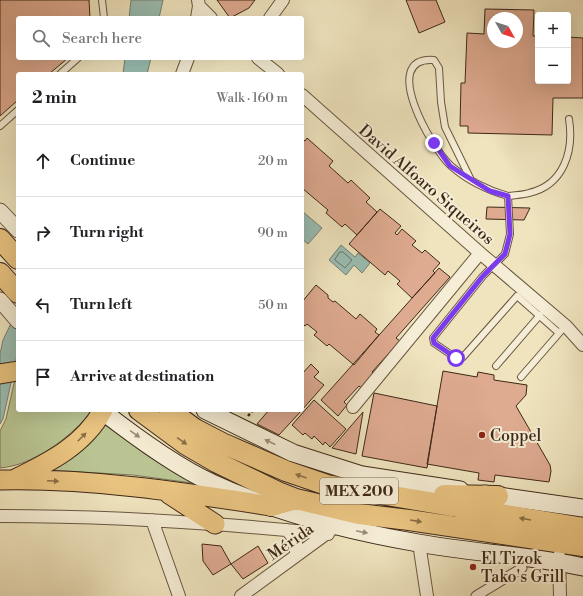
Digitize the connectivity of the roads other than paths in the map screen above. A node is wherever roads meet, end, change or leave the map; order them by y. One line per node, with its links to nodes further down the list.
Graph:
1 (102, 0): 4 (lane)
2 (283, 0): 6 (street)
3 (198, 8): 5 (street)
4 (104, 16)
5 (208, 16)
6 (271, 16)
7 (76, 60): 10 (lane)
8 (187, 60): 11 (street)
9 (260, 60): 12 (street)
10 (62, 72)
11 (183, 72)
12 (276, 72)
13 (304, 97): 22 (street, David Alfoaro Siqueiros)
14 (16, 112): 16 (lane)
15 (569, 119): 18 (lane)
16 (0, 126)
17 (472, 180): 17 (lane); 18 (lane)
18 (508, 196): 24 (lane)
19 (0, 210): 20 (street)
20 (16, 228)
21 (0, 239): 23 (highway)
22 (480, 253): 24 (street, David Alfoaro Siqueiros); 35 (street)
23 (16, 257)
24 (494, 264): 26 (street, David Alfoaro Siqueiros); 26 (lane)
25 (6, 290): 28 (street)
26 (520, 292): 27 (lane); 29 (street, David Alfoaro Siqueiros)
27 (540, 315): 29 (lane); 31 (lane)
28 (16, 316)
29 (562, 330): 30 (street, David Alfoaro Siqueiros); 34 (lane)
30 (583, 345)
31 (496, 366)
32 (16, 371): 33 (main road)
33 (0, 374)
34 (521, 378)
35 (353, 407)
36 (101, 412): 41 (main road, one-way to 36)
37 (105, 412): 46 (main road, one-way to 46)
38 (142, 412): 45 (highway, MEX 200, one-way to 45)
39 (172, 412): 43 (highway, MEX 200, one-way to 39)
40 (209, 412): 44 (main road, one-way to 40)
41 (5, 482): 42 (main road, one-way to 42)
42 (164, 491): 46 (main road); 52 (main road)
43 (370, 493): 44 (highway); 57 (highway, MEX 200, one-way to 43)
44 (498, 496): 47 (main road)
45 (296, 498): 46 (highway); 48 (highway, MEX 200); 50 (highway)
46 (270, 506): 50 (main road)
47 (575, 506): 57 (street)
48 (359, 514): 55 (street, Mérida); 57 (highway, MEX 200, one-way to 57)
49 (0, 516): 51 (street)
50 (313, 519): 55 (main road)
51 (152, 520): 52 (street); 62 (street)
52 (215, 524): 54 (street)
53 (583, 528): 57 (highway, MEX 200)
54 (287, 530): 55 (street); 59 (street)
55 (331, 530): 56 (main road, one-way to 56); 59 (street, Mérida)
56 (419, 543): 57 (main road); 64 (street)
57 (561, 543): 58 (highway, MEX 200); 60 (main road); 66 (street)
58 (583, 546)
59 (296, 556): 63 (street, Mérida)
60 (583, 567)
61 (522, 568): 65 (street)
62 (180, 596)
63 (241, 596)
64 (427, 596)
65 (476, 596)
66 (560, 596)

